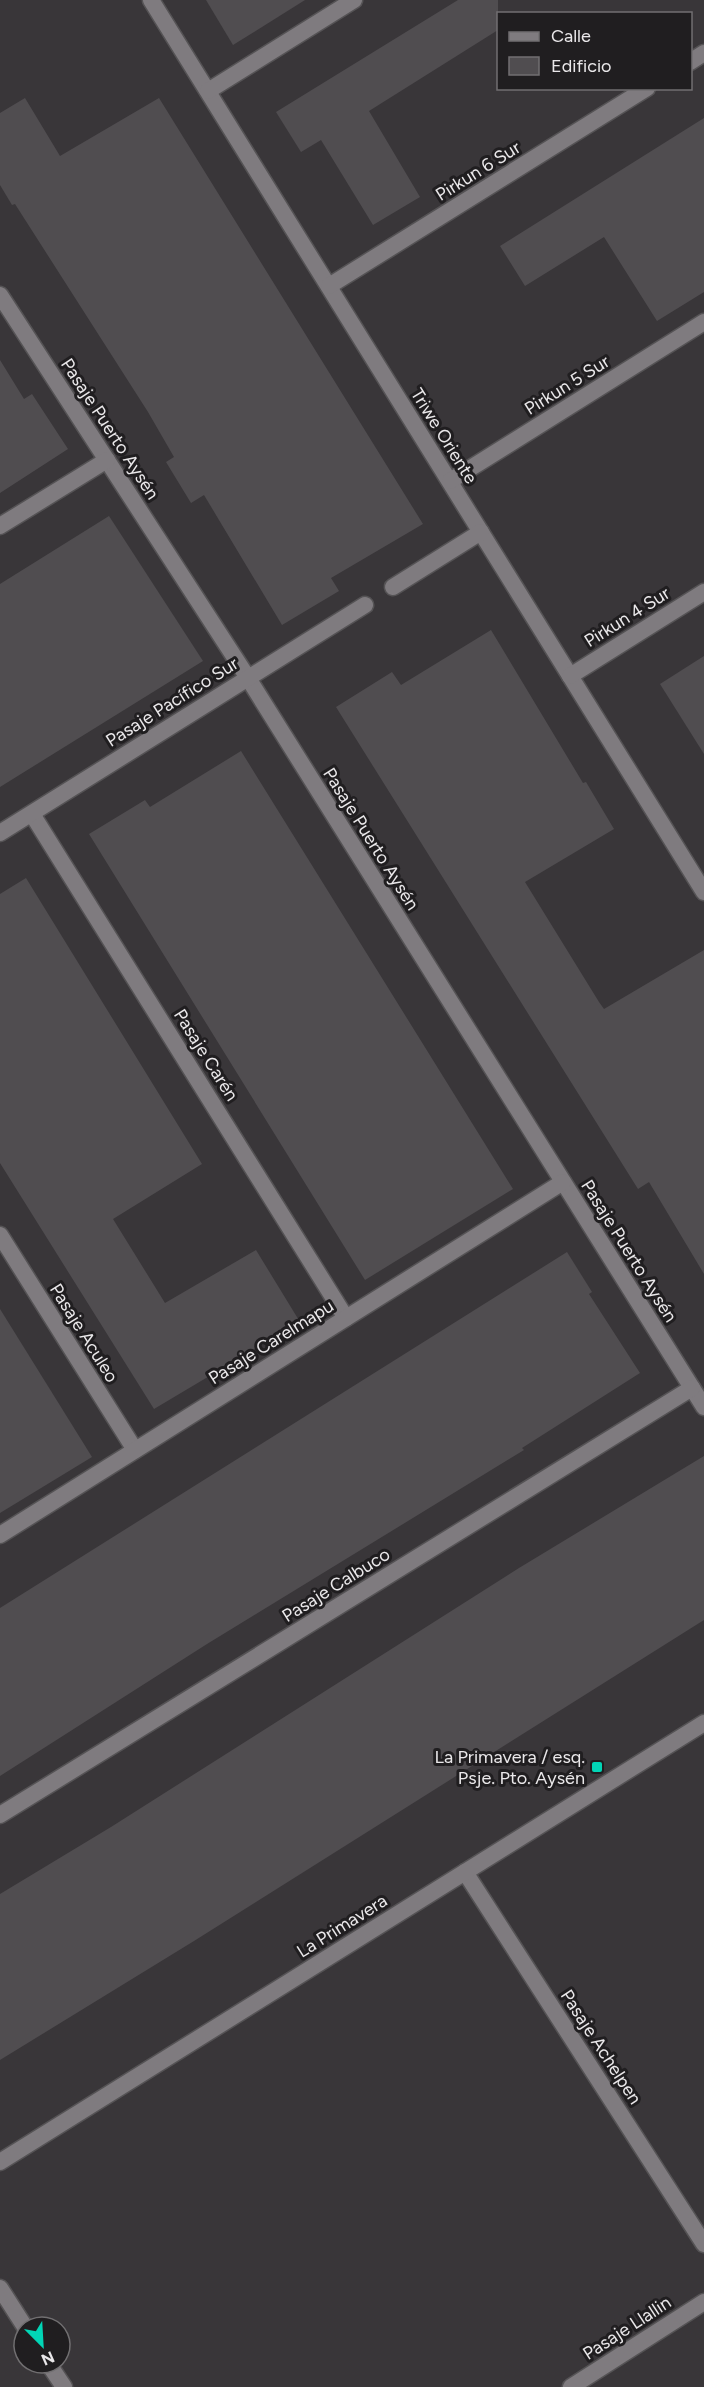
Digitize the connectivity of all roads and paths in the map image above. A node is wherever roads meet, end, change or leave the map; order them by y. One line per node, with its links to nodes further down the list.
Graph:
1 (151, 0): 4 (street, Triwe Oriente)
2 (354, 0): 4 (street)
3 (644, 90): 5 (street, Pirkun 6 Sur)
4 (208, 91): 5 (street, Triwe Oriente)
5 (328, 286): 9 (street, Triwe Oriente)
6 (0, 295): 8 (street, Pasaje Puerto Aysén)
7 (704, 322): 9 (street, Pirkun 5 Sur)
8 (107, 460): 10 (street); 16 (street, Pasaje Puerto Aysén)
9 (450, 482): 11 (street, Triwe Oriente)
10 (0, 526)
11 (481, 532): 12 (street); 15 (street, Triwe Oriente)
12 (393, 587)
13 (704, 592): 15 (street, Pirkun 4 Sur)
14 (364, 605): 16 (street, Pasaje Pacífico Sur)
15 (570, 676): 19 (street, Triwe Oriente)
16 (248, 678): 17 (street, Pasaje Pacífico Sur); 21 (street, Pasaje Puerto Aysén)
17 (32, 814): 18 (street, Pasaje Pacífico Sur); 23 (street, Pasaje Carén)
18 (0, 833)
19 (697, 865): 20 (street, Triwe Oriente)
20 (704, 892)
21 (563, 1182): 23 (street, Pasaje Carelmapu); 24 (street, Pasaje Puerto Aysén)
22 (0, 1235): 26 (street, Pasaje Aculeo)
23 (346, 1318): 26 (street, Pasaje Carelmapu)
24 (692, 1388): 25 (street, Pasaje Puerto Aysén); 29 (street, Pasaje Calbuco)
25 (704, 1407)
26 (135, 1450): 27 (street, Pasaje Carelmapu)
27 (0, 1535)
28 (704, 1723): 30 (street, La Primavera)
29 (0, 1815)
30 (465, 1872): 31 (street, La Primavera); 32 (street, Pasaje Achelpen)
31 (0, 2162)
32 (704, 2244)
33 (0, 2288): 35 (street)
34 (704, 2302): 36 (street, Pasaje Llallin)
35 (17, 2315)
36 (571, 2387)

